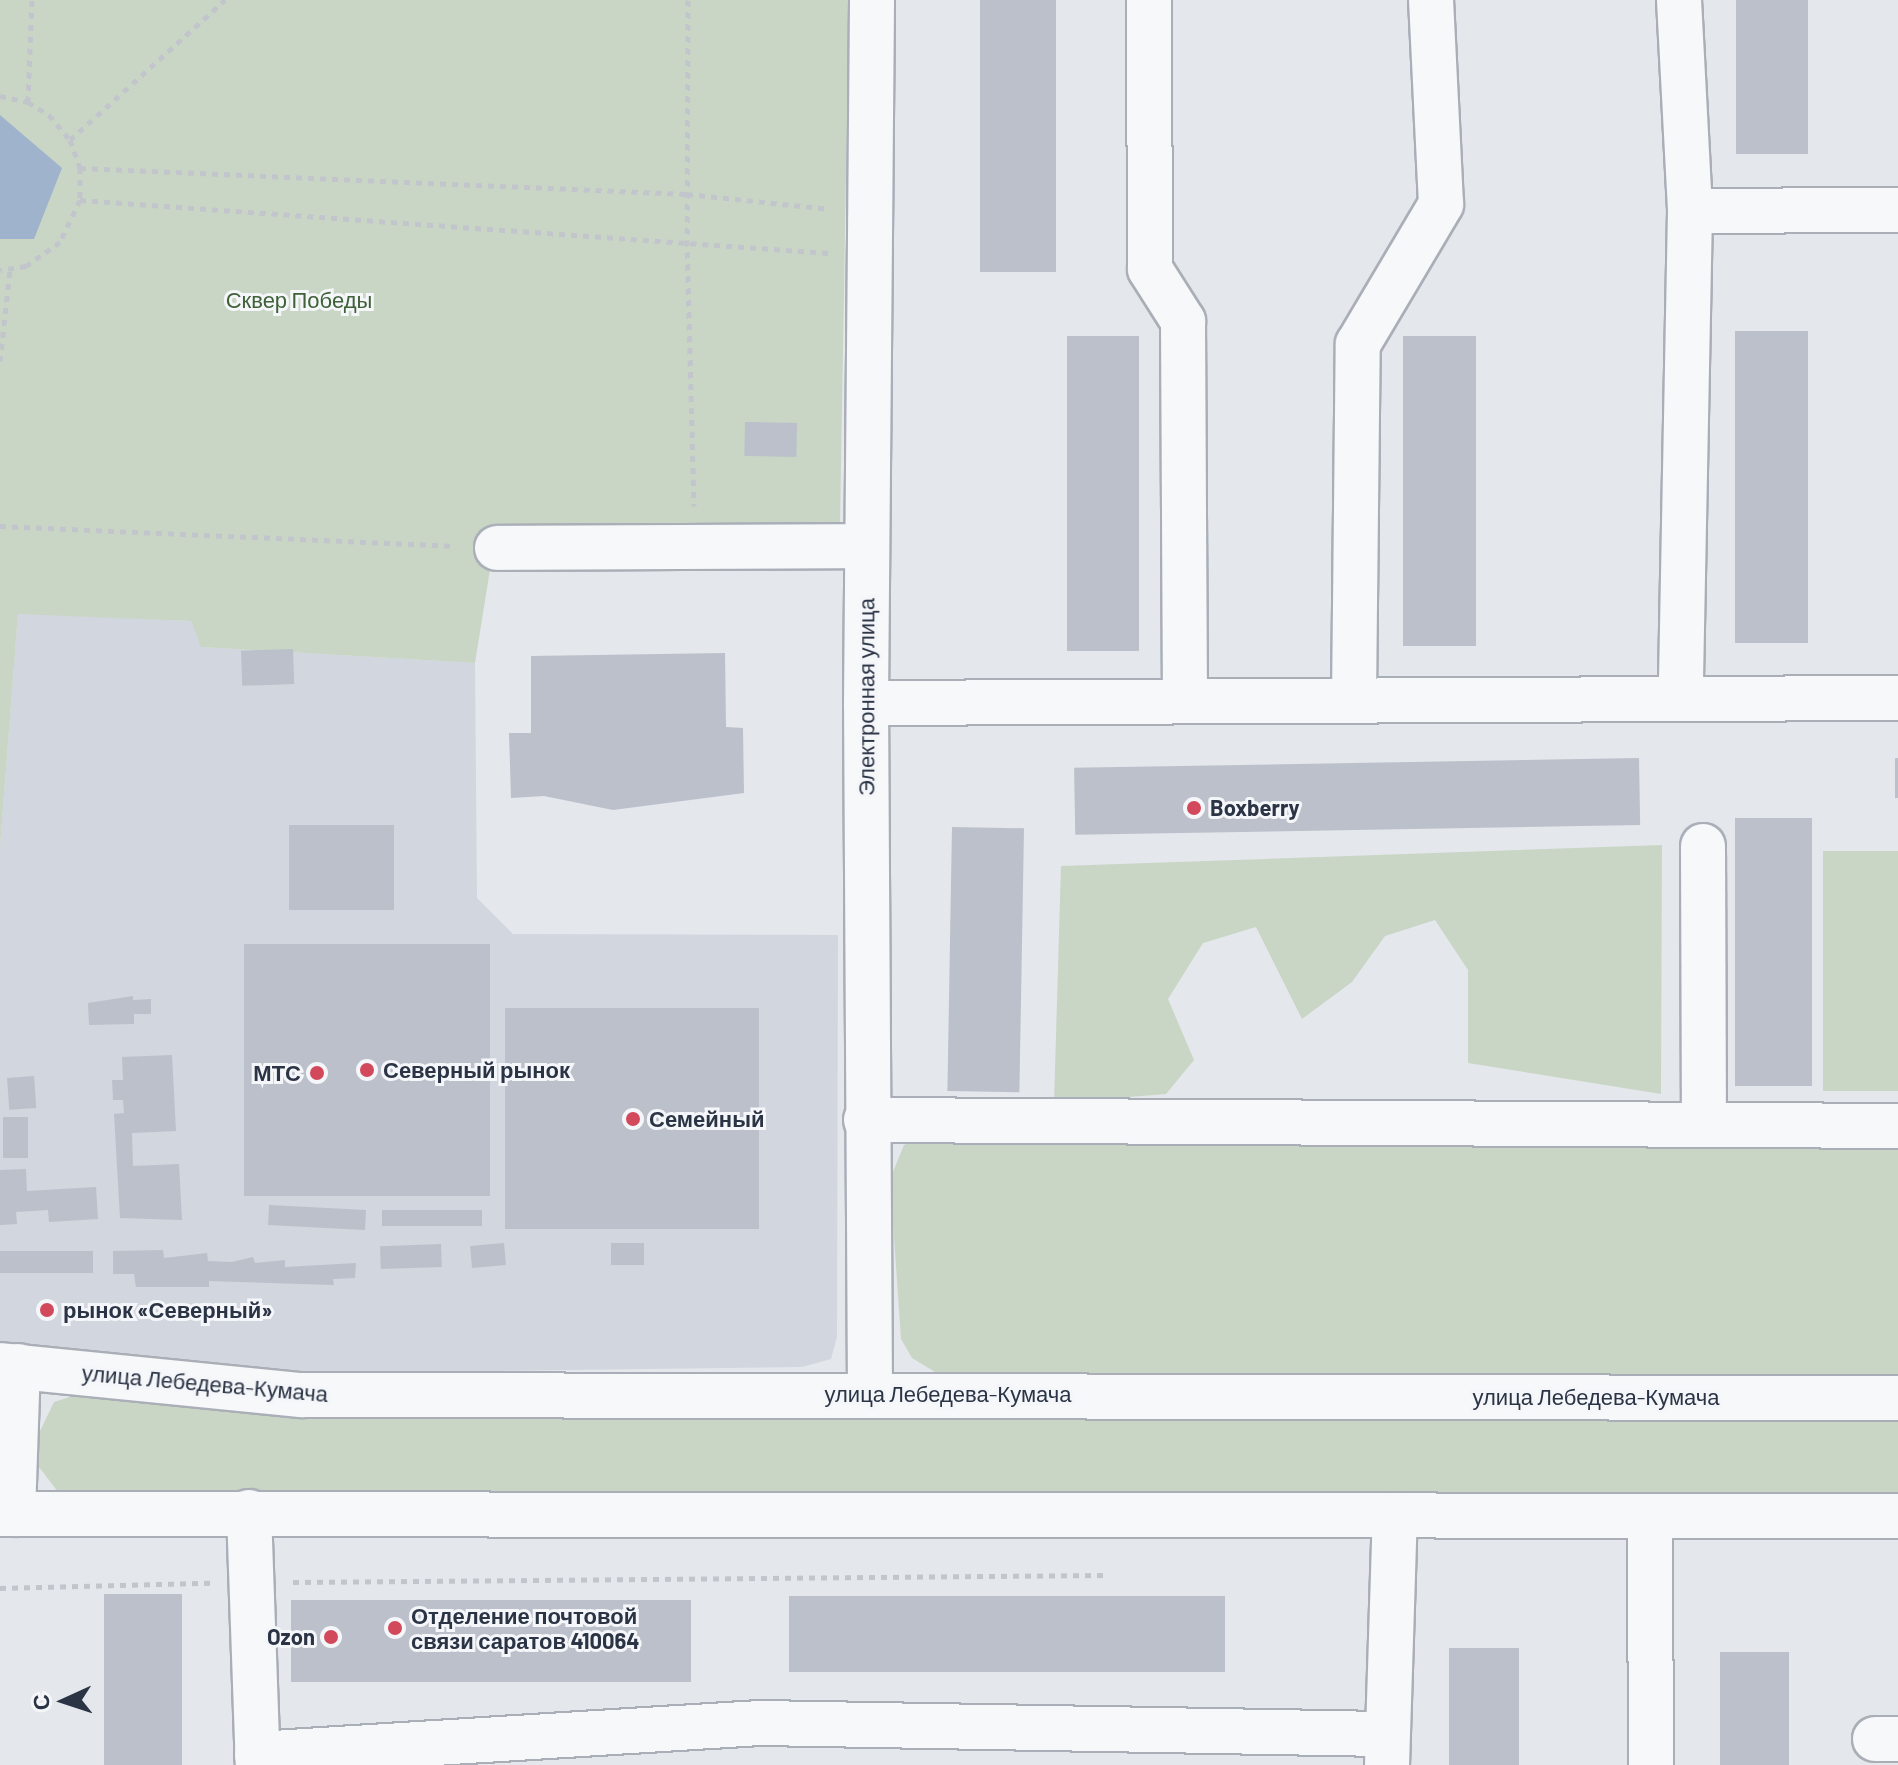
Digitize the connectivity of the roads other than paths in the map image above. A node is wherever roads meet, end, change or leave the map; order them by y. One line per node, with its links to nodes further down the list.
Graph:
1 (872, 0): 7 (street, Электронная улица)
2 (1149, 0): 12 (street)
3 (1431, 0): 11 (street)
4 (1679, 0): 6 (street)
5 (1898, 210): 6 (street)
6 (1690, 211): 9 (street)
7 (866, 546): 8 (street); 13 (street, Электронная улица)
8 (497, 548)
9 (1681, 698): 10 (street); 11 (street)
10 (1898, 698)
11 (1354, 700): 12 (street)
12 (1185, 701): 13 (street)
13 (866, 703): 15 (street, Электронная улица)
14 (1703, 846): 16 (street)
15 (866, 1120): 16 (street); 19 (street, Электронная улица)
16 (1704, 1124): 17 (street)
17 (1898, 1126)
18 (9, 1366): 19 (street, улица Лебедева-Кумача); 22 (street)
19 (870, 1393): 20 (street, улица Лебедева-Кумача)
20 (1898, 1398)
21 (249, 1512): 22 (street); 23 (street); 27 (street)
22 (6, 1514)
23 (1395, 1516): 24 (street); 26 (street)
24 (1650, 1516): 25 (street); 28 (street)
25 (1898, 1516)
26 (1387, 1750): 27 (street)
27 (258, 1760)
28 (1651, 1765)

